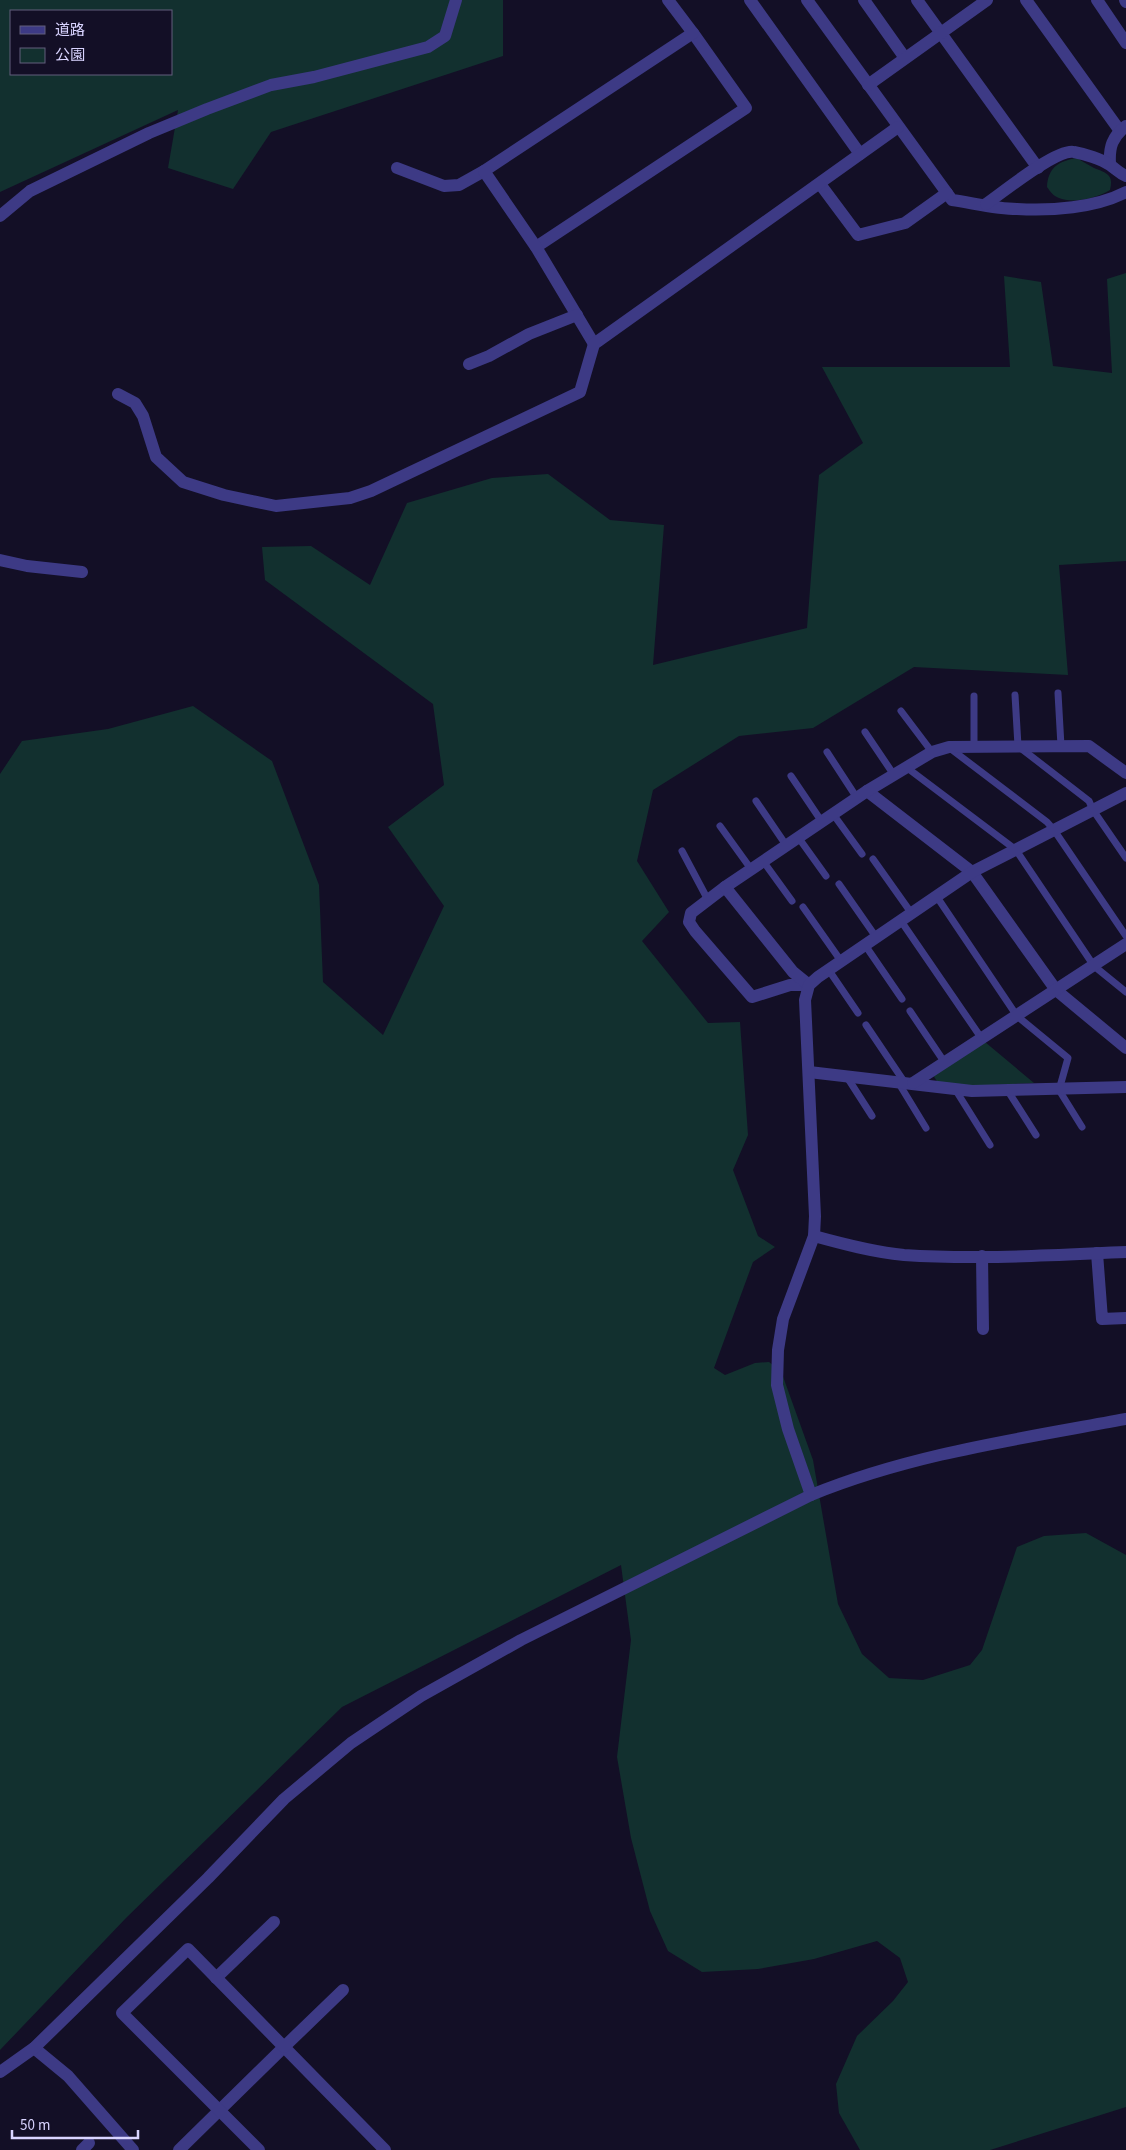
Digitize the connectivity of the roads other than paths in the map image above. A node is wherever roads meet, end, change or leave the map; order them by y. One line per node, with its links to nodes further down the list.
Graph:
1 (456, 0): 27 (street)
2 (668, 0): 10 (street)
3 (750, 0): 17 (street)
4 (807, 0): 14 (street)
5 (864, 0): 13 (street)
6 (918, 0): 11 (street)
7 (987, 0): 11 (street)
8 (1026, 0): 16 (street)
9 (1097, 0): 12 (street)
10 (693, 33): 21 (street); 28 (street)
11 (941, 33): 13 (street); 20 (street)
12 (1126, 42)
13 (905, 58): 14 (street)
14 (868, 85): 15 (street)
15 (898, 127): 17 (street); 25 (street)
16 (1123, 128): 18 (street)
17 (860, 154): 23 (street)
18 (1110, 164): 20 (street); 22 (street)
19 (397, 168): 21 (street)
20 (1038, 168): 26 (street)
21 (484, 171): 28 (street)
22 (1126, 176)
23 (820, 184): 25 (street); 30 (street)
24 (1126, 192): 26 (street)
25 (947, 193): 26 (street)
26 (986, 204)
27 (0, 216)
28 (536, 247): 29 (street)
29 (577, 315): 30 (street); 31 (street)
30 (594, 344): 32 (street)
31 (469, 364)
32 (118, 394)
33 (0, 560): 34 (street)
34 (82, 572)
35 (1058, 693): 41 (lane)
36 (1015, 695): 40 (lane)
37 (974, 696): 43 (lane)
38 (901, 711): 45 (lane)
39 (865, 732): 48 (lane)
40 (1018, 746): 41 (street); 43 (street); 53 (lane)
41 (1061, 746): 47 (street)
42 (949, 747): 43 (street); 45 (street); 57 (lane)
43 (974, 747)
44 (827, 752): 51 (lane)
45 (932, 752): 46 (street)
46 (906, 767): 48 (street); 60 (lane)
47 (1126, 773)
48 (894, 775): 51 (street)
49 (791, 776): 55 (lane)
50 (1126, 793): 53 (street)
51 (862, 794): 54 (street); 67 (street)
52 (756, 801): 59 (lane)
53 (1093, 810): 57 (street); 63 (lane)
54 (833, 814): 55 (street); 62 (lane)
55 (822, 822): 58 (street)
56 (720, 826): 66 (lane)
57 (1054, 830): 60 (street); 76 (lane)
58 (798, 837): 59 (street); 68 (lane)
59 (786, 845): 65 (street)
60 (1016, 850): 67 (street); 81 (lane)
61 (682, 851): 72 (lane)
62 (862, 854)
63 (1126, 858)
64 (873, 859): 75 (lane)
65 (763, 861): 66 (street); 73 (lane)
66 (751, 869): 70 (street)
67 (972, 872): 71 (street); 84 (street)
68 (826, 876)
69 (839, 884): 77 (lane)
70 (725, 887): 72 (street); 83 (street)
71 (937, 897): 75 (street); 89 (lane)
72 (708, 900): 83 (street)
73 (792, 901)
74 (803, 907): 80 (lane)
75 (906, 918): 77 (street); 91 (lane)
76 (1126, 936)
77 (876, 937): 79 (street)
78 (1126, 944): 81 (street)
79 (865, 945): 80 (street); 86 (lane)
80 (841, 961): 82 (street)
81 (1094, 966): 84 (street); 85 (lane)
82 (828, 969): 83 (street); 88 (lane)
83 (809, 985): 94 (street)
84 (1056, 990): 89 (street); 92 (street)
85 (1126, 992)
86 (902, 999)
87 (910, 1011): 93 (lane)
88 (858, 1013)
89 (1017, 1016): 91 (street); 99 (lane)
90 (866, 1025): 96 (lane)
91 (982, 1039): 93 (street)
92 (1126, 1048)
93 (945, 1063): 96 (street)
94 (809, 1072): 95 (street); 106 (street)
95 (846, 1076): 96 (street); 101 (lane)
96 (906, 1083): 98 (street); 103 (lane)
97 (1126, 1087): 99 (street)
98 (955, 1089): 100 (street); 105 (lane)
99 (1060, 1090): 100 (street); 102 (lane)
100 (1008, 1091): 104 (lane)
101 (872, 1116)
102 (1082, 1127)
103 (926, 1128)
104 (1036, 1135)
105 (990, 1145)
106 (814, 1236): 109 (street); 113 (street)
107 (1126, 1252): 108 (street)
108 (1097, 1253): 109 (street); 110 (street)
109 (982, 1256): 111 (street)
110 (1126, 1318)
111 (983, 1329)
112 (1126, 1419): 113 (street)
113 (811, 1495): 118 (street)
114 (274, 1922): 115 (street)
115 (216, 1978): 117 (street); 120 (street)
116 (343, 1990): 117 (street)
117 (284, 2047): 120 (street); 124 (street)
118 (34, 2048): 119 (street); 121 (street)
119 (0, 2072)
120 (220, 2110): 122 (street); 123 (street)
121 (134, 2150)
122 (179, 2150)
123 (259, 2150)
124 (385, 2150)

